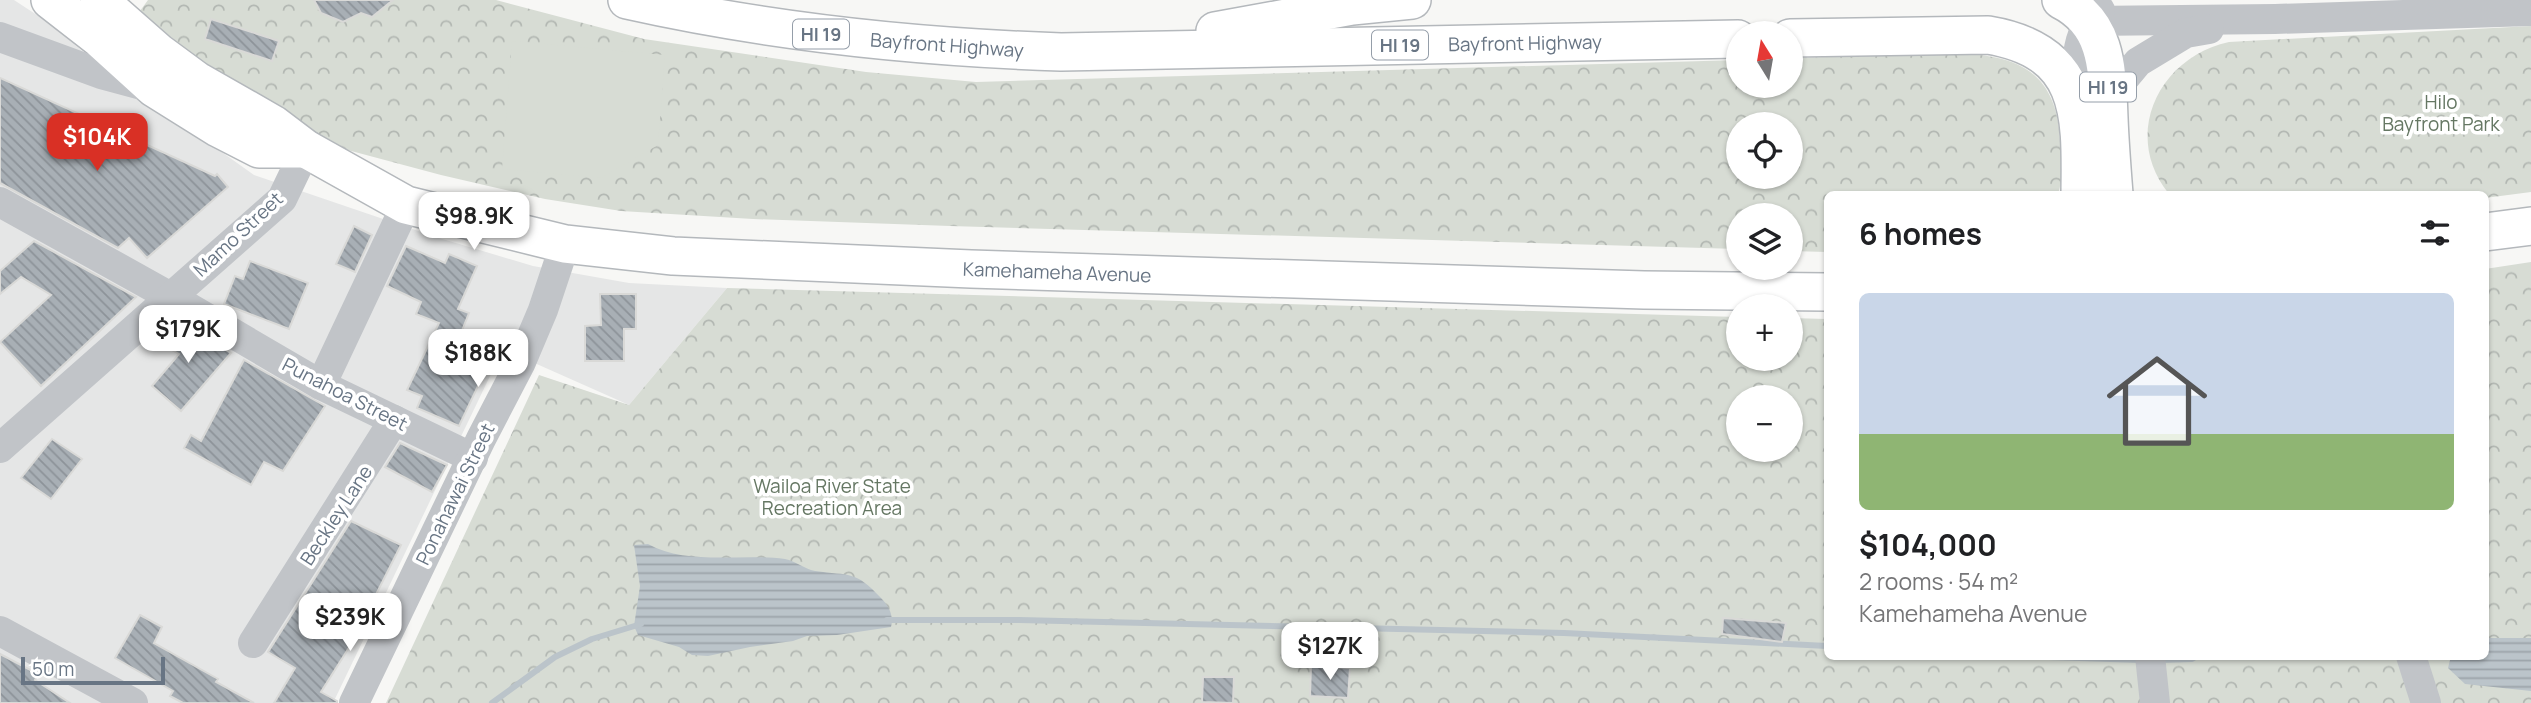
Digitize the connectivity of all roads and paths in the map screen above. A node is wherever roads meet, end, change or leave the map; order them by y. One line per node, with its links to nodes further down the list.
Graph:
1 (50, 0): 13 (main road, Kamehameha Avenue)
2 (99, 0): 15 (main road, Kamehameha Avenue)
3 (626, 0): 12 (main road, Bayfront Highway / HI 19)
4 (1412, 0): 12 (main road, Bayfront Highway / HI 19)
5 (2127, 0): 6 (street)
6 (2075, 10): 8 (street); 14 (main road, HI 19)
7 (2531, 11): 8 (street)
8 (2275, 19): 14 (street)
9 (0, 37): 13 (street, Kamehameha Avenue)
10 (1803, 38): 14 (main road, HI 19)
11 (1726, 39): 12 (main road, Bayfront Highway / HI 19)
12 (1061, 52)
13 (153, 88): 15 (main road, Kamehameha Avenue)
14 (2091, 98): 16 (main road, HI 19); 17 (main road, HI 19)
15 (306, 149): 21 (main road, Kamehameha Avenue); 26 (street, Mamo Street)
16 (2111, 158): 18 (main road, HI 19); 19 (main road)
17 (2080, 191)
18 (2114, 191)
19 (2122, 191)
20 (0, 202): 26 (street, Punahoa Street)
21 (406, 205): 24 (main road, Kamehameha Avenue); 27 (street)
22 (2531, 226): 23 (main road)
23 (2489, 231)
24 (565, 244): 25 (main road, Kamehameha Avenue); 30 (street, Ponahawai Street)
25 (1824, 292)
26 (169, 296): 27 (street, Punahoa Street); 29 (street, Mamo Street)
27 (321, 385): 28 (street, Punahoa Street)
28 (394, 420): 30 (street, Punahoa Street); 33 (street, Beckley Lane)
29 (0, 448)
30 (473, 458): 39 (street, Ponahawai Street)
31 (0, 616): 32 (street)
32 (10, 636): 38 (street)
33 (253, 643)
34 (2150, 660): 37 (street)
35 (2411, 660): 36 (street)
36 (2423, 696)
37 (2155, 698)
38 (133, 703)
39 (354, 703)

